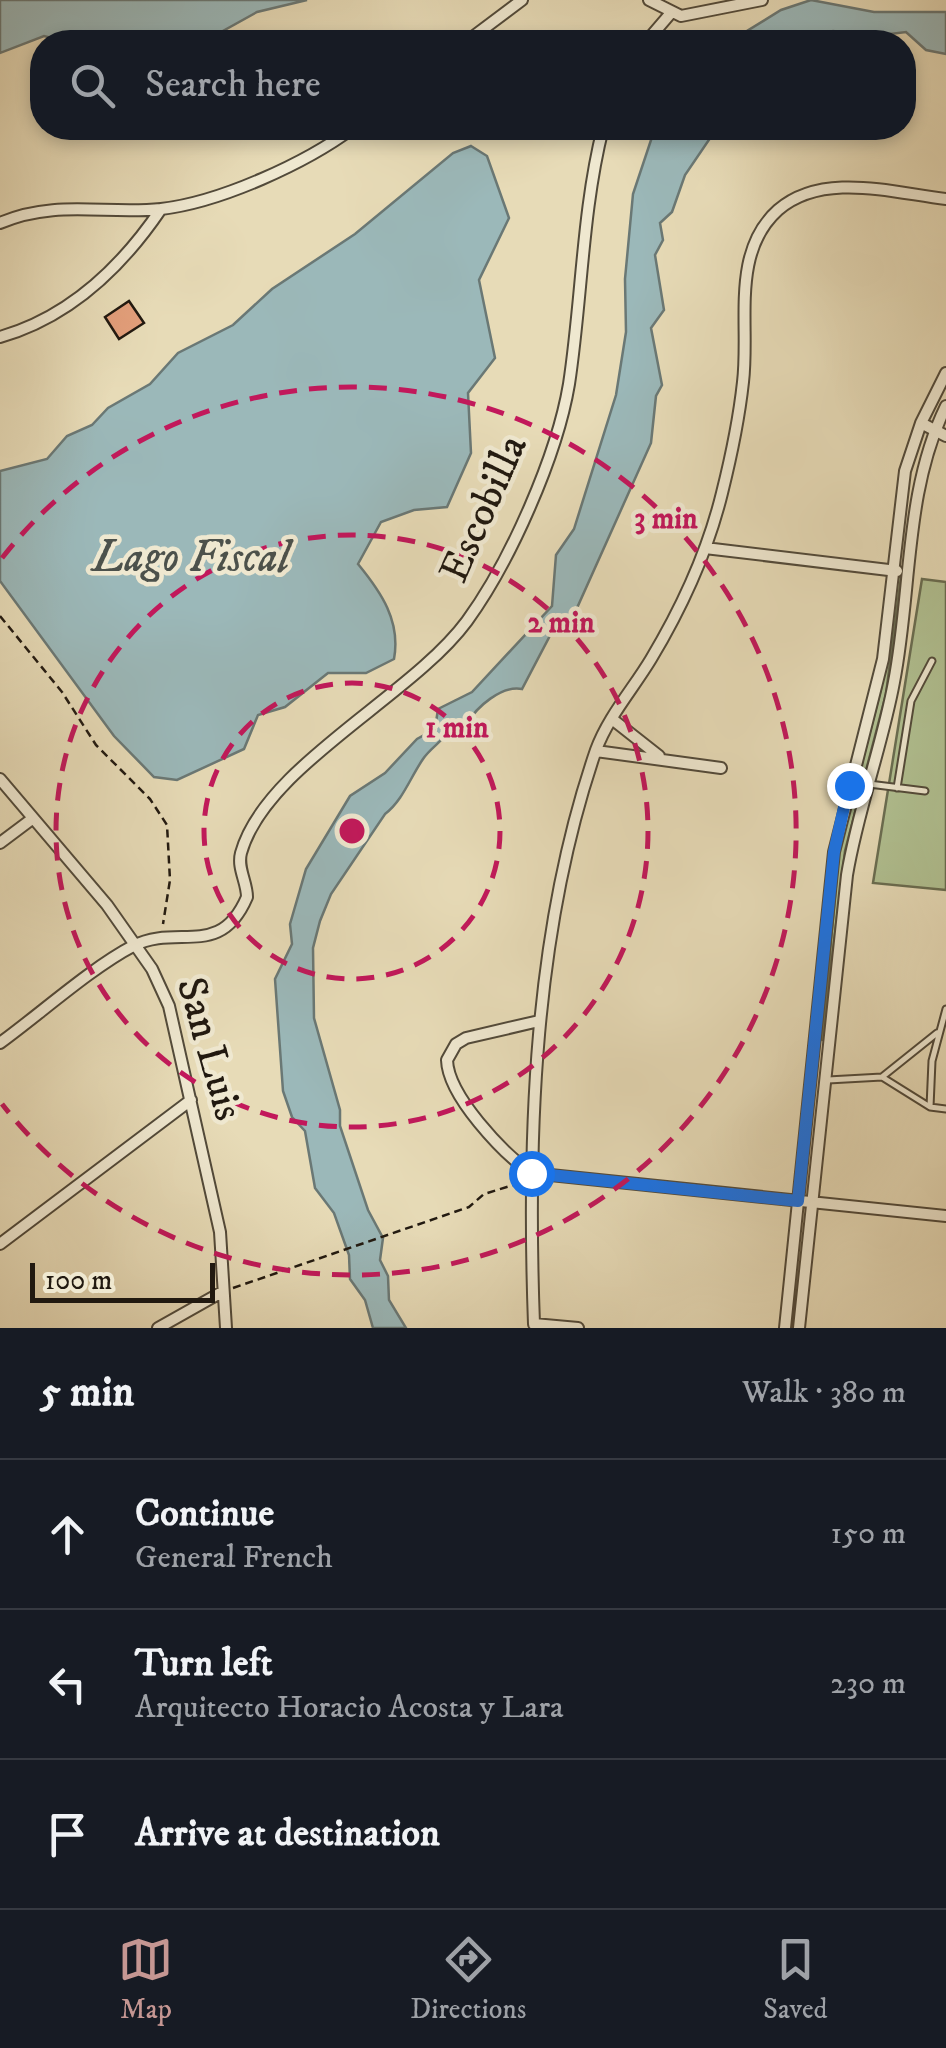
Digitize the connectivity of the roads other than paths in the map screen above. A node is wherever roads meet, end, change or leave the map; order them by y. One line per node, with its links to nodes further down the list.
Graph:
1 (522, 0): 5 (street)
2 (648, 0): 4 (street)
3 (762, 0): 4 (street)
4 (670, 14): 6 (street)
5 (482, 30)
6 (656, 30)
7 (334, 140): 10 (street)
8 (600, 140): 31 (street, Escobilla)
9 (946, 199): 17 (street)
10 (161, 209): 11 (street); 12 (street)
11 (0, 223)
12 (0, 337)
13 (946, 373): 15 (street)
14 (946, 406): 16 (street)
15 (921, 423): 16 (street); 18 (street)
16 (940, 433): 19 (street)
17 (705, 548): 18 (street); 21 (street)
18 (892, 570): 19 (street); 36 (street)
19 (907, 572): 26 (street)
20 (932, 661): 27 (lane)
21 (612, 719): 22 (street); 23 (street)
22 (596, 751): 23 (street); 33 (street)
23 (660, 757): 24 (street)
24 (721, 768)
25 (0, 779): 29 (street, San Luis)
26 (866, 784): 27 (lane); 37 (street)
27 (897, 788): 28 (lane)
28 (925, 791)
29 (32, 819): 30 (street); 31 (street, San Luis)
30 (0, 843)
31 (135, 945): 35 (street); 40 (street, San Luis)
32 (946, 1009): 34 (lane)
33 (539, 1021): 43 (street); 43 (street)
34 (937, 1033): 38 (lane); 41 (lane)
35 (0, 1043)
36 (816, 1043): 37 (street); 44 (street)
37 (830, 1045): 39 (street)
38 (882, 1077): 39 (lane); 41 (lane)
39 (826, 1080): 45 (street)
40 (191, 1100): 48 (street); 49 (street, San Luis)
41 (930, 1108): 42 (lane)
42 (946, 1109)
43 (531, 1173): 44 (street); 52 (street)
44 (798, 1201): 45 (street); 53 (street)
45 (816, 1203): 46 (street); 54 (street)
46 (946, 1216)
47 (0, 1227): 48 (street)
48 (4, 1241)
49 (222, 1292): 50 (street); 51 (street, San Luis)
50 (158, 1328)
51 (226, 1328)
52 (578, 1328)
53 (786, 1328)
54 (799, 1328)

